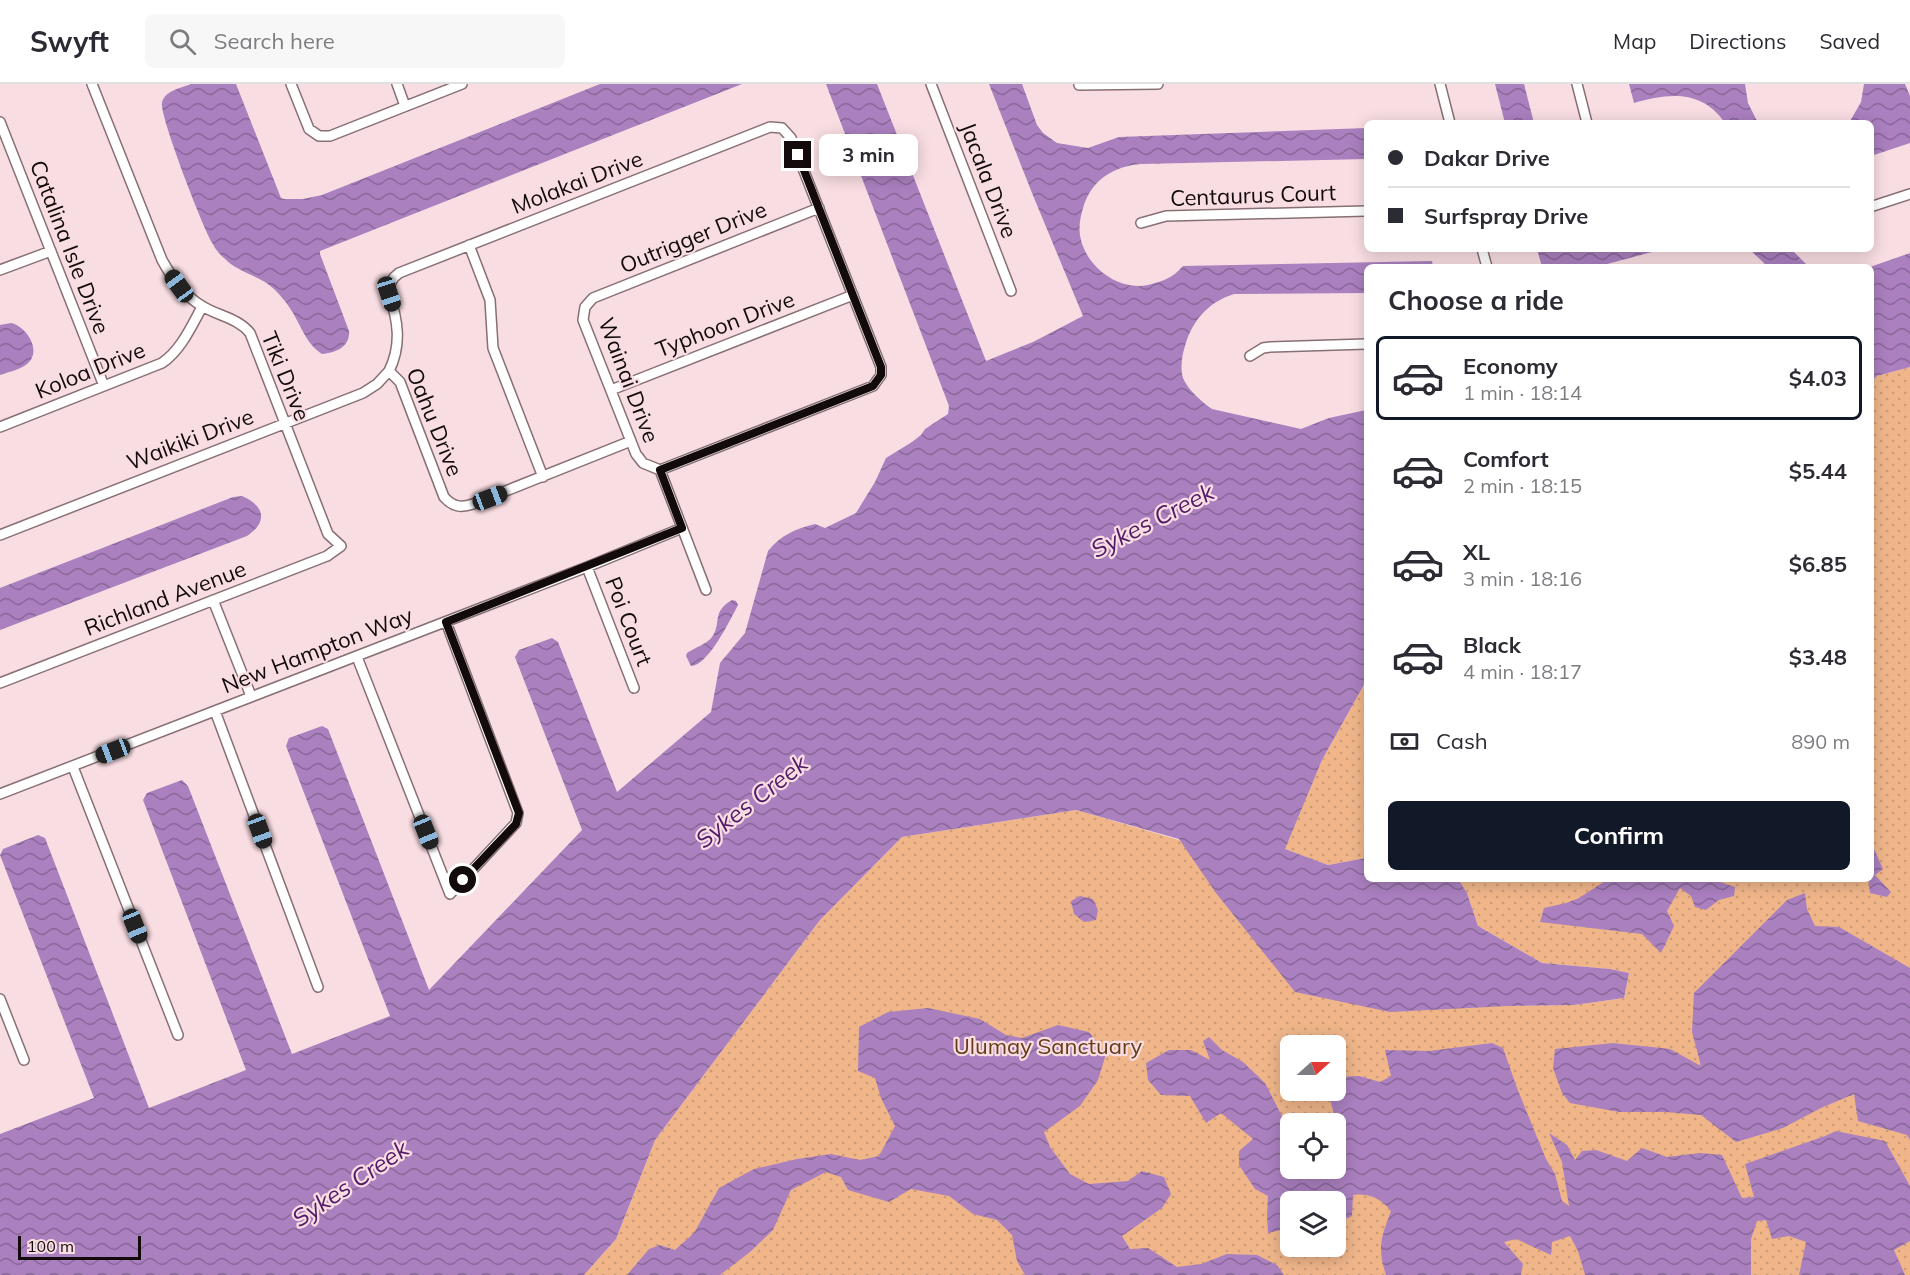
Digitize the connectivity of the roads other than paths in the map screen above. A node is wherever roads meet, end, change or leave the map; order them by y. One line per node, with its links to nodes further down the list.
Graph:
1 (92, 84): 25 (street, Tiki Drive)
2 (291, 84): 10 (street)
3 (397, 84): 10 (street)
4 (462, 84): 10 (street)
5 (931, 84): 23 (street, Jacala Drive)
6 (1158, 84): 9 (street)
7 (1440, 84): 11 (street)
8 (1577, 84): 12 (street)
9 (1078, 86)
10 (405, 106)
11 (1449, 120)
12 (1586, 120)
13 (0, 122): 20 (street, Catalina Isle Drive)
14 (1910, 194): 15 (street)
15 (1874, 206)
16 (819, 208): 19 (street, Molakai Drive); 24 (street); 26 (street, Outrigger Drive)
17 (1364, 211): 18 (street, Centaurus Court)
18 (1141, 224)
19 (469, 245): 22 (street, Molakai Drive); 36 (street)
20 (51, 251): 21 (street); 30 (street, Catalina Isle Drive)
21 (0, 270)
22 (391, 282): 29 (street, Oahu Drive)
23 (1011, 291)
24 (853, 295): 31 (street, Typhoon Drive); 35 (street)
25 (202, 307): 30 (street, Koloa Drive); 32 (street, Tiki Drive)
26 (585, 307): 31 (street, Wainai Drive)
27 (1364, 344): 28 (street)
28 (1250, 356)
29 (389, 371): 32 (street, Waikiki Drive); 36 (street, Oahu Drive)
30 (104, 386): 33 (street, Koloa Drive)
31 (611, 390): 34 (street, Wainai Drive)
32 (285, 424): 38 (street, Waikiki Drive); 39 (street, Tiki Drive)
33 (0, 427)
34 (631, 441): 35 (street, Wainai Drive); 36 (street)
35 (660, 470): 37 (street, Wainai Drive)
36 (543, 477)
37 (682, 528): 40 (street, New Hampton Way); 41 (street, Wainai Drive)
38 (0, 535)
39 (341, 546): 42 (street, Richland Avenue)
40 (587, 567): 43 (street, New Hampton Way); 46 (street, Poi Court)
41 (706, 590)
42 (213, 600): 45 (street, Richland Avenue); 47 (street)
43 (446, 622): 44 (street, New Hampton Way); 44 (street)
44 (357, 657): 47 (street, New Hampton Way)
45 (0, 683)
46 (634, 688)
47 (251, 696): 48 (street, New Hampton Way)
48 (215, 711): 49 (street, New Hampton Way); 51 (street)
49 (72, 767): 50 (street, New Hampton Way); 53 (street)
50 (0, 794)
51 (318, 987)
52 (0, 999): 54 (street)
53 (178, 1035)
54 (24, 1060)

